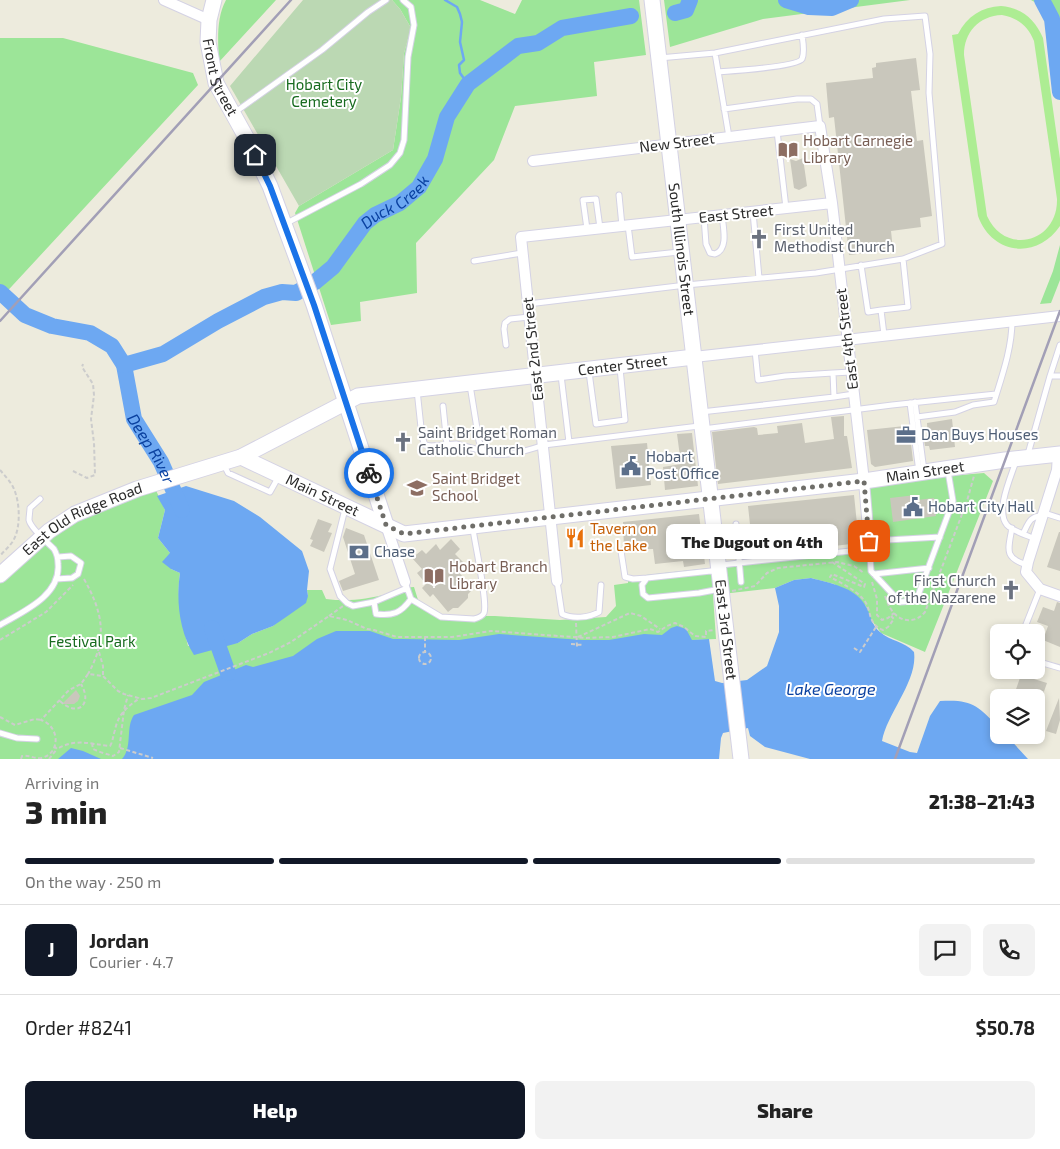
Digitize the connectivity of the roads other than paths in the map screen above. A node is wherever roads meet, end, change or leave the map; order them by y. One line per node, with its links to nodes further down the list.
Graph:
1 (164, 0): 6 (street)
2 (214, 0): 6 (street, Front Street)
3 (386, 0): 12 (lane)
4 (403, 0): 25 (lane)
5 (652, 0): 9 (street, South Illinois Street)
6 (209, 20): 12 (street, Front Street)
7 (802, 36): 8 (lane); 10 (lane); 32 (lane)
8 (714, 54): 9 (lane); 10 (lane)
9 (659, 58): 16 (street, South Illinois Street)
10 (718, 72): 11 (lane)
11 (724, 109): 13 (lane); 15 (lane)
12 (233, 114): 25 (street, Front Street)
13 (820, 126): 14 (street, New Street); 19 (street, East 4th Street)
14 (777, 131): 15 (street, New Street); 20 (lane)
15 (729, 137): 16 (street, New Street)
16 (669, 144): 17 (street, New Street); 24 (street, South Illinois Street)
17 (534, 161)
18 (619, 195): 26 (lane)
19 (832, 203): 20 (street, East Street); 35 (street, East 4th Street)
20 (786, 208): 21 (street, East Street)
21 (753, 212): 22 (street, East Street); 36 (lane)
22 (722, 215): 23 (street, East Street); 23 (lane)
23 (704, 217): 24 (street, East Street)
24 (678, 220): 26 (street, East Street); 30 (street, South Illinois Street)
25 (284, 224): 64 (street, Front Street)
26 (625, 226): 27 (street, East Street); 30 (lane)
27 (600, 228): 28 (street, East Street); 28 (lane)
28 (587, 230): 29 (street, East Street)
29 (521, 237): 31 (street, East 2nd Street)
30 (682, 251): 37 (street, South Illinois Street)
31 (523, 253): 33 (lane); 38 (street, East 2nd Street)
32 (903, 259): 34 (lane); 39 (lane)
33 (474, 261)
34 (861, 265): 35 (lane); 39 (lane)
35 (839, 269): 36 (lane); 44 (street, East 4th Street)
36 (759, 278): 37 (lane)
37 (686, 285): 38 (lane); 48 (street, South Illinois Street)
38 (528, 304): 41 (street, East 2nd Street)
39 (881, 310): 43 (lane)
40 (1060, 316): 42 (street, Center Street)
41 (530, 317): 45 (lane); 54 (street, East 2nd Street)
42 (1012, 321): 43 (street, Center Street); 60 (lane)
43 (884, 335): 44 (street, Center Street)
44 (848, 339): 47 (street, Center Street); 52 (street, East 4th Street)
45 (506, 345)
46 (1060, 345): 55 (lane)
47 (755, 350): 48 (street, Center Street); 53 (lane)
48 (694, 357): 49 (street, Center Street); 69 (street, South Illinois Street)
49 (620, 365): 50 (street, Center Street); 50 (lane)
50 (589, 369): 51 (street, Center Street)
51 (560, 372): 54 (street, Center Street); 70 (lane)
52 (852, 372): 53 (lane); 59 (street, East 4th Street)
53 (833, 373): 61 (lane)
54 (536, 375): 57 (street, Center Street); 72 (street, East 2nd Street)
55 (1050, 376): 56 (lane); 76 (lane)
56 (1060, 376)
57 (470, 383): 58 (street, Center Street); 73 (lane)
58 (417, 389): 64 (street, Center Street); 71 (lane)
59 (854, 394): 61 (lane); 67 (street, East 4th Street)
60 (996, 394): 62 (lane); 66 (lane)
61 (834, 397): 69 (lane)
62 (966, 397): 63 (lane); 66 (lane)
63 (913, 402): 67 (lane); 68 (lane); 80 (lane)
64 (346, 403): 75 (street, Center Street); 90 (street, Front Street)
65 (443, 406): 71 (lane)
66 (968, 408): 68 (lane)
67 (856, 410): 69 (lane); 82 (street, East 4th Street)
68 (917, 417): 80 (lane)
69 (702, 422): 70 (lane); 84 (street, South Illinois Street)
70 (570, 442): 72 (lane)
71 (447, 444): 73 (lane)
72 (544, 445): 73 (lane); 87 (street, East 2nd Street)
73 (483, 451)
74 (1059, 454): 76 (street, Main Street); 86 (street)
75 (241, 457): 77 (street, Center Street); 81 (street, Main Street)
76 (1022, 458): 79 (street, Main Street); 92 (lane)
77 (222, 462): 78 (street, Center Street); 81 (lane)
78 (202, 468): 94 (street, East Old Ridge Road)
79 (947, 468): 80 (street, Main Street); 95 (lane)
80 (922, 472): 82 (street, Main Street)
81 (279, 475): 85 (street, Main Street)
82 (864, 481): 84 (street, Main Street); 97 (street, East 4th Street)
83 (40, 499): 94 (lane)
84 (711, 499): 87 (street, Main Street); 102 (street, East 3rd Street)
85 (346, 506): 90 (street, Main Street); 116 (lane)
86 (1043, 514): 88 (lane); 93 (lane); 96 (street)
87 (551, 516): 91 (street, Main Street); 108 (street, East 2nd Street)
88 (1060, 518)
89 (736, 524): 100 (lane)
90 (386, 525): 91 (street, Main Street); 110 (street, Front Street)
91 (472, 526): 115 (lane)
92 (1012, 528): 93 (lane); 101 (lane)
93 (1023, 534): 96 (lane)
94 (42, 537): 99 (lane); 105 (street, East Old Ridge Road)
95 (940, 537): 97 (lane); 103 (lane)
96 (1035, 539): 101 (street)
97 (870, 548): 100 (lane); 104 (lane)
98 (621, 551): 106 (lane)
99 (58, 557): 107 (lane); 107 (lane)
100 (738, 563): 102 (lane); 109 (lane)
101 (1028, 565): 112 (street)
102 (718, 568): 106 (lane); 113 (street, East 3rd Street)
103 (929, 568): 104 (lane); 104 (lane)
104 (874, 574)
105 (0, 576)
106 (647, 578): 113 (lane)
107 (56, 579): 118 (lane)
108 (557, 581): 111 (lane)
109 (741, 582)
110 (406, 585): 115 (lane); 116 (lane)
111 (601, 585)
112 (1040, 589): 114 (street); 117 (lane)
113 (721, 591): 123 (street, East 3rd Street)
114 (1060, 596)
115 (410, 599): 116 (lane)
116 (374, 602)
117 (1026, 624)
118 (0, 625)
119 (1045, 664): 120 (lane)
120 (1060, 668)
121 (0, 733): 122 (lane)
122 (37, 739)
123 (741, 759)

